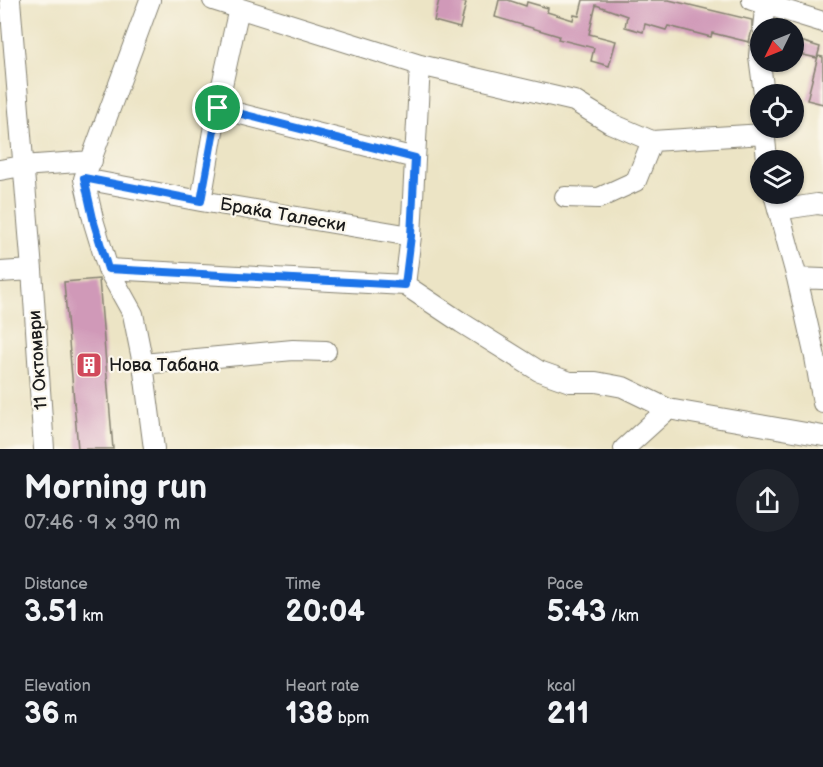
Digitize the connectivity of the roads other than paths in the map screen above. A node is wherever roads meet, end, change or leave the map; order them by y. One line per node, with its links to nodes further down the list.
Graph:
1 (10, 0): 13 (street, 11 Октомври)
2 (150, 0): 15 (street)
3 (213, 0): 5 (street)
4 (761, 1): 6 (street); 7 (street)
5 (239, 8): 8 (street); 9 (street)
6 (762, 18)
7 (823, 22)
8 (420, 65): 11 (street); 12 (street)
9 (218, 108): 12 (street); 17 (street)
10 (750, 132): 11 (street)
11 (652, 141): 16 (street)
12 (415, 158): 21 (street)
13 (22, 166): 14 (street); 15 (street); 23 (street, 11 Октомври)
14 (0, 170)
15 (88, 170): 17 (street, Браќа Талески); 22 (street)
16 (565, 197)
17 (201, 201): 21 (street, Браќа Талески)
18 (804, 203): 20 (street)
19 (777, 204): 25 (street)
20 (823, 205)
21 (411, 236): 27 (street)
22 (108, 269): 27 (street); 29 (street)
23 (32, 270): 24 (street); 33 (street, 11 Октомври)
24 (0, 272)
25 (797, 278): 26 (street); 30 (street)
26 (823, 279)
27 (405, 285): 31 (street)
28 (326, 351): 29 (street)
29 (142, 364): 34 (street)
30 (823, 404)
31 (668, 409): 32 (street); 35 (street)
32 (823, 436)
33 (44, 449)
34 (154, 449)
35 (624, 449)

